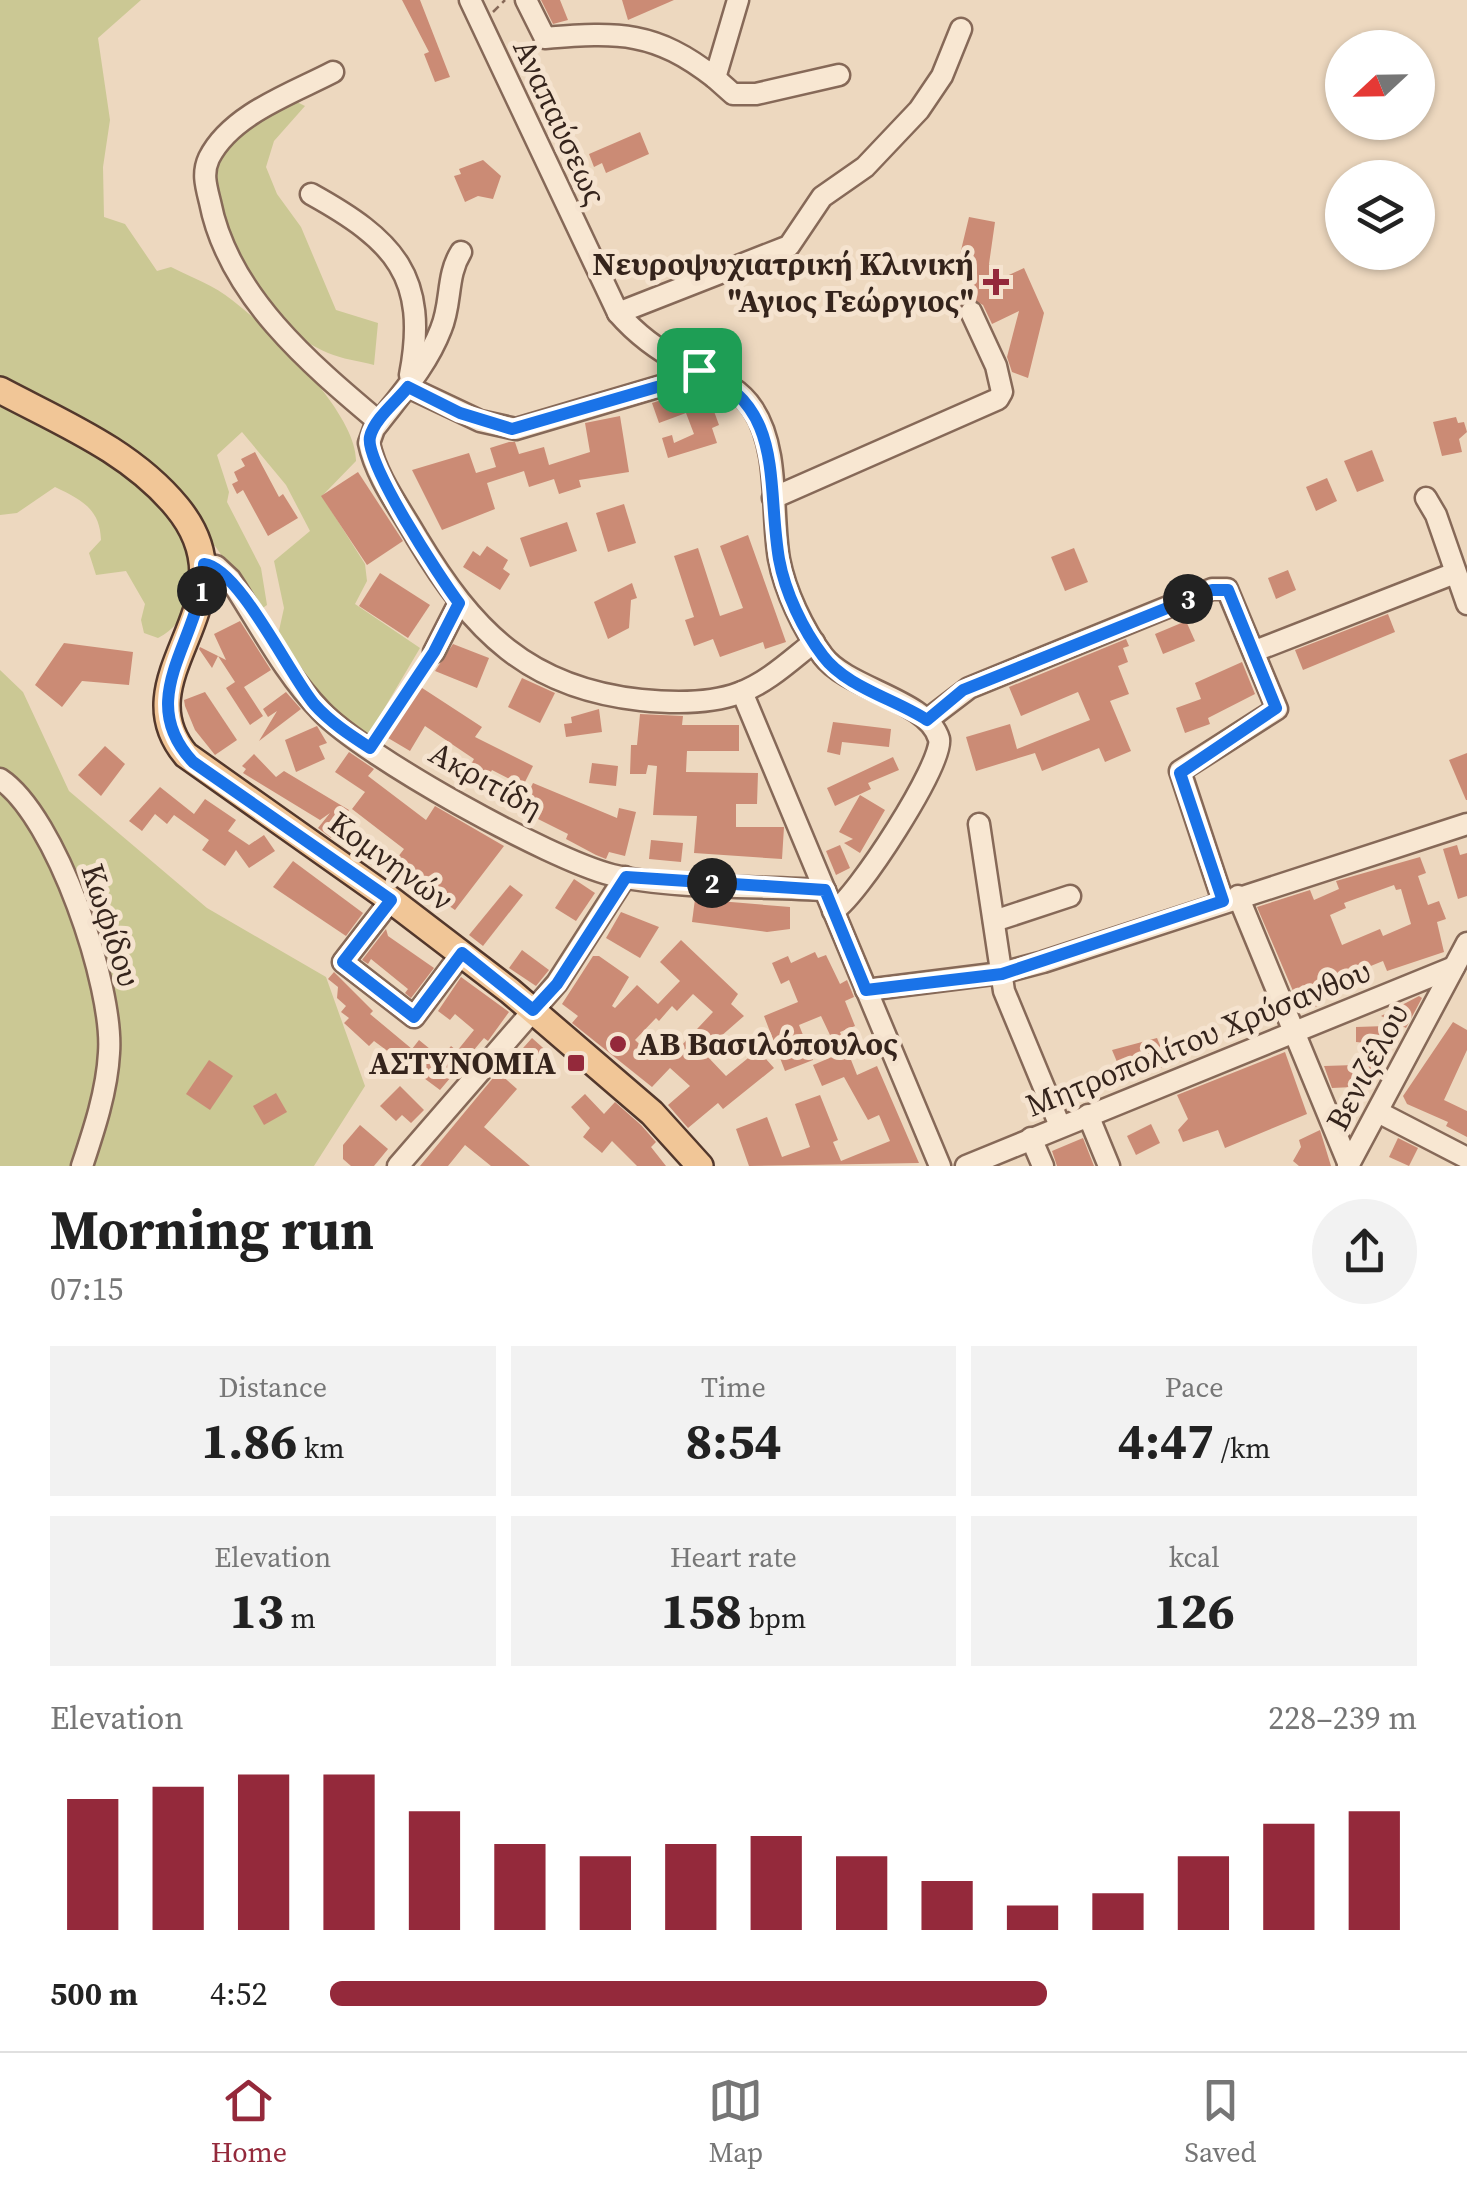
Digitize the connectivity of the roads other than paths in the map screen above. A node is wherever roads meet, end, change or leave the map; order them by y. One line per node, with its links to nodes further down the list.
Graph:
1 (526, 0): 7 (street)
2 (738, 0): 7 (street)
3 (478, 4): 11 (street, Αναπαύσεως)
4 (961, 29): 11 (street)
5 (333, 72): 15 (street)
6 (839, 74): 7 (street)
7 (715, 78)
8 (311, 194): 13 (street)
9 (461, 252): 13 (street)
10 (970, 312): 16 (street)
11 (618, 314): 12 (street, Αναπαύσεως)
12 (699, 370): 13 (street); 16 (street, Αναπαύσεως)
13 (408, 387): 15 (street)
14 (0, 390): 18 (main road)
15 (379, 422): 20 (street)
16 (773, 498): 22 (street, Αναπαύσεως)
17 (1426, 498): 19 (street)
18 (204, 564): 30 (street, Ακριτίδη); 34 (main road, Κομνηνών)
19 (1455, 573): 21 (street); 24 (street)
20 (459, 603): 23 (street); 25 (street)
21 (1467, 604)
22 (814, 642): 25 (street); 26 (street, Αναπαύσεως)
23 (434, 652)
24 (1255, 652): 26 (street); 33 (street)
25 (742, 692): 31 (street)
26 (927, 720): 35 (street)
27 (0, 779): 50 (street, Κωφίδου)
28 (979, 824): 36 (street)
29 (1462, 829): 33 (street)
30 (626, 877): 31 (street, Ακριτίδη); 42 (street)
31 (825, 890): 35 (street)
32 (1070, 896): 36 (street)
33 (1230, 899): 40 (street); 43 (street)
34 (391, 900): 38 (main road, Κομνηνών); 38 (street)
35 (833, 911): 41 (street)
36 (994, 921): 40 (street)
37 (1467, 943): 39 (street, Βενιζέλου)
38 (462, 953): 42 (main road, Κομνηνών)
39 (1454, 967): 43 (street, Μητροπολίτου Χρύσανθου); 44 (street, Βενιζέλου)
40 (1002, 974): 41 (street); 46 (street)
41 (866, 990): 53 (street)
42 (533, 1010): 51 (street); 52 (main road, Κομνηνών)
43 (1294, 1030): 45 (street, Μητροπολίτου Χρύσανθου); 49 (street)
44 (1378, 1112): 48 (street); 49 (street, Βενιζέλου)
45 (1088, 1115): 46 (street, Μητροπολίτου Χρύσανθου); 56 (street)
46 (1060, 1126): 47 (street, Μητροπολίτου Χρύσανθου)
47 (1031, 1138): 54 (street, Μητροπολίτου Χρύσανθου); 55 (street)
48 (1467, 1158)
49 (1348, 1165)
50 (82, 1166)
51 (398, 1166)
52 (700, 1166)
53 (940, 1166)
54 (966, 1166)
55 (1043, 1166)
56 (1109, 1166)

